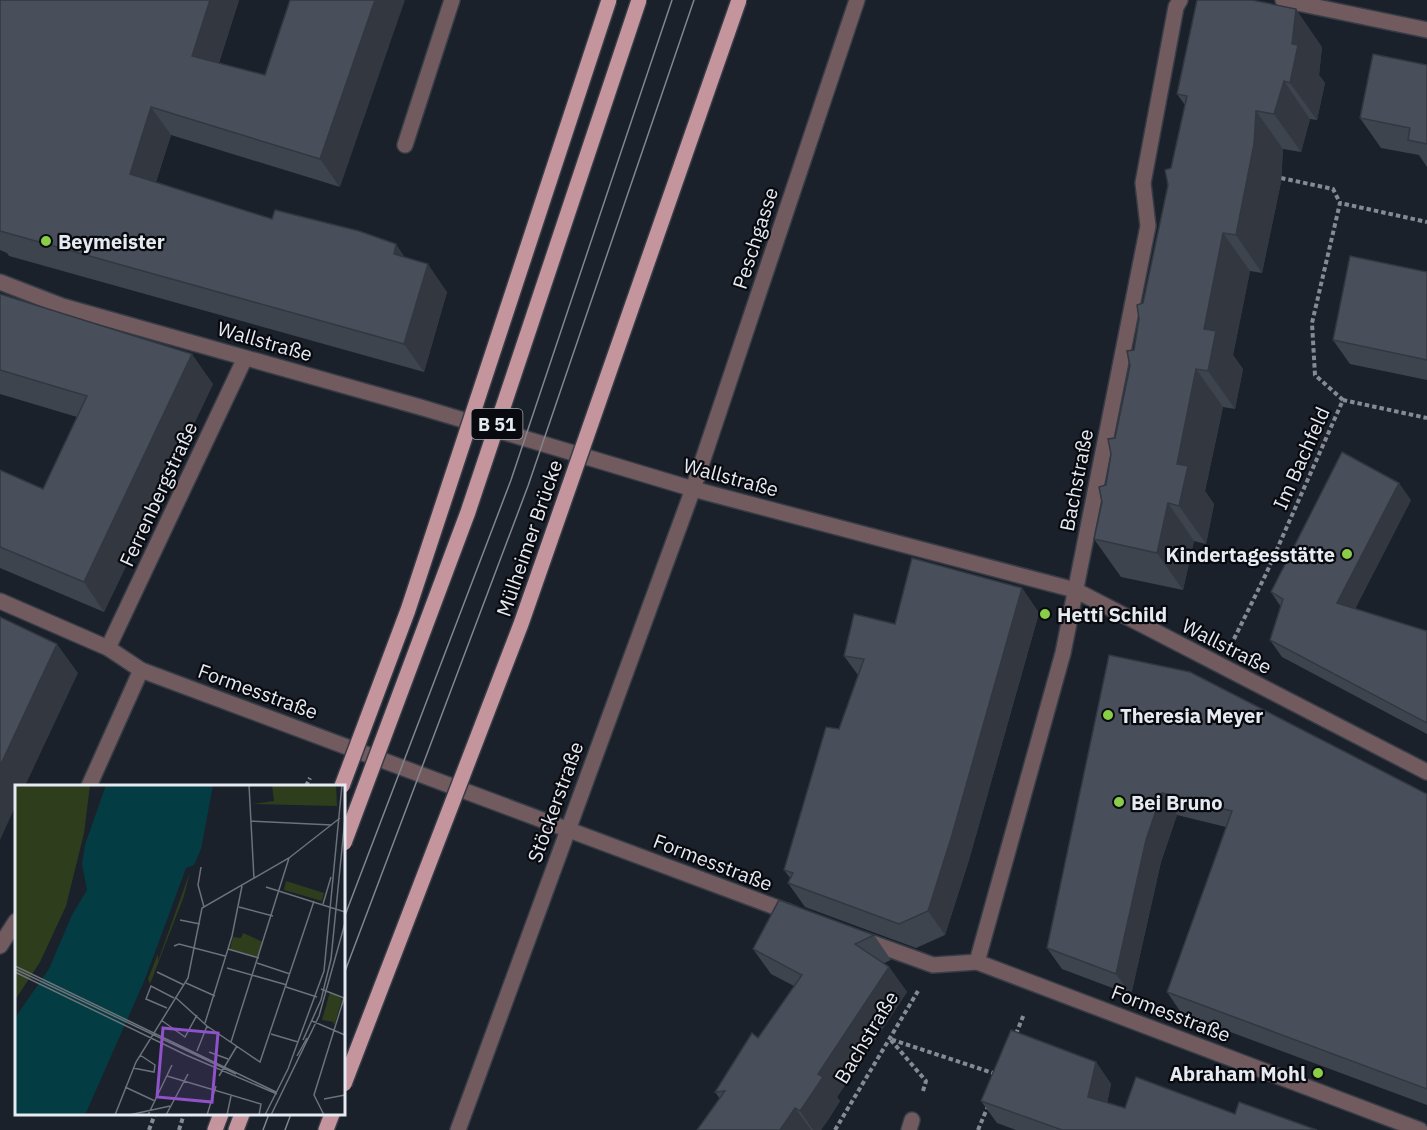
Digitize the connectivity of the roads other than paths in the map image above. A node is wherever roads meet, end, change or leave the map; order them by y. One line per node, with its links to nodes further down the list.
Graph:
1 (452, 0): 9 (street)
2 (609, 0): 19 (main road, B 51, bridge)
3 (639, 0): 21 (main road, B 51, bridge)
4 (739, 0): 27 (main road, Mülheimer Brücke, bridge)
5 (856, 0): 12 (street, Peschgasse)
6 (1180, 0): 13 (street, Bachstraße)
7 (1283, 0): 8 (street)
8 (1427, 30)
9 (405, 145)
10 (0, 282): 11 (street, Wallstraße)
11 (245, 358): 12 (street, Wallstraße); 15 (street, Ferrenbergstraße)
12 (693, 489): 13 (street, Wallstraße); 20 (street, Stöckerstraße)
13 (1075, 590): 17 (street, Wallstraße); 26 (street, Bachstraße)
14 (0, 601): 15 (street, Formesstraße)
15 (108, 648): 16 (street, Formesstraße)
16 (141, 670): 18 (street); 20 (street, Formesstraße)
17 (1427, 772)
18 (88, 785)
19 (342, 785)
20 (568, 829): 22 (street, Formesstraße); 34 (street, Stöckerstraße)
21 (345, 840)
22 (810, 920)
23 (15, 923): 25 (street)
24 (855, 936): 26 (street, Formesstraße)
25 (0, 946)
26 (977, 962): 35 (street, Formesstraße)
27 (345, 1081)
28 (220, 1115): 31 (main road)
29 (241, 1115): 32 (main road)
30 (331, 1115): 33 (main road)
31 (215, 1130)
32 (236, 1130)
33 (326, 1130)
34 (458, 1130)
35 (1420, 1130)

